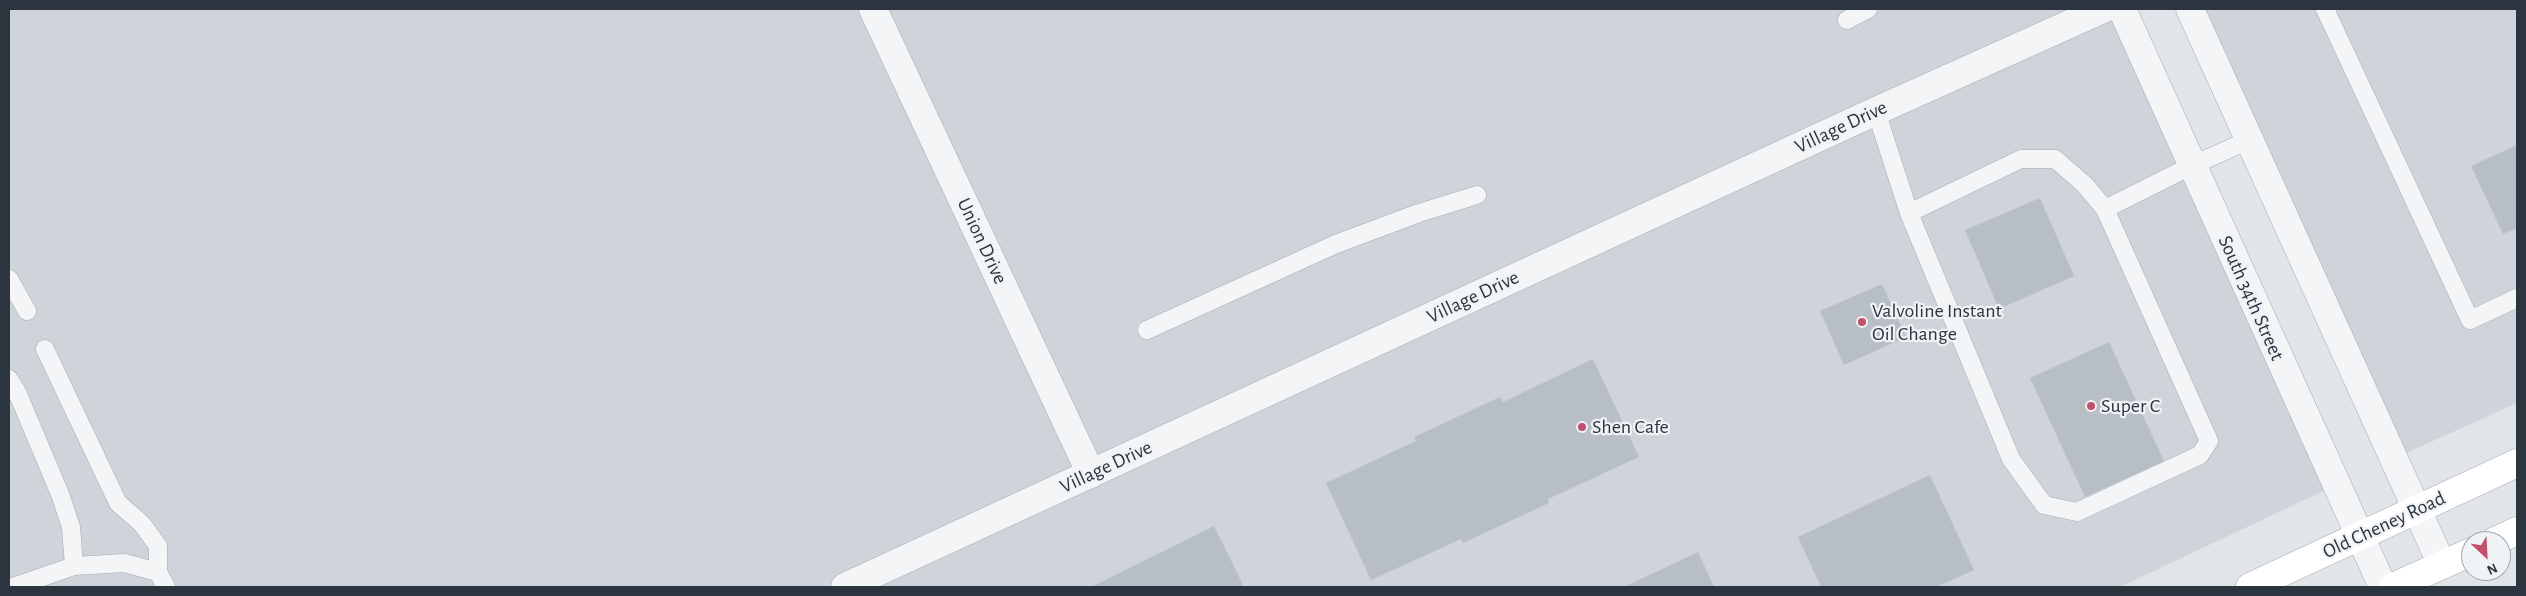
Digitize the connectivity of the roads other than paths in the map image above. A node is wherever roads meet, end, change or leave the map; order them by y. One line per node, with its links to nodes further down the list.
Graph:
1 (875, 9): 21 (street, Union Drive)
2 (1868, 9): 7 (lane)
3 (2103, 9): 8 (street, Village Drive)
4 (2122, 9): 10 (street, South 34th Street)
5 (2190, 9): 9 (street)
6 (2325, 9): 15 (lane)
7 (1847, 20)
8 (1876, 110): 13 (lane); 21 (street, Village Drive)
9 (2249, 140): 10 (lane); 22 (street)
10 (2191, 166): 12 (lane); 23 (street, South 34th Street)
11 (1477, 195): 17 (lane)
12 (2105, 209): 13 (lane); 13 (lane)
13 (1909, 213)
14 (9, 279): 16 (lane)
15 (2517, 298)
16 (27, 311)
17 (1147, 330)
18 (45, 349): 27 (lane)
19 (9, 378): 26 (lane)
20 (2517, 463): 22 (main road, Old Cheney Road)
21 (1091, 474): 29 (street, Village Drive)
22 (2416, 510): 23 (main road, Old Cheney Road); 25 (street)
23 (2360, 537): 30 (main road, Old Cheney Road); 31 (street, South 34th Street)
24 (2461, 556): 25 (main road)
25 (2442, 565): 32 (main road)
26 (74, 566): 27 (lane); 28 (lane)
27 (162, 580)
28 (13, 587)
29 (845, 587)
30 (2250, 587)
31 (2383, 587)
32 (2394, 587)

